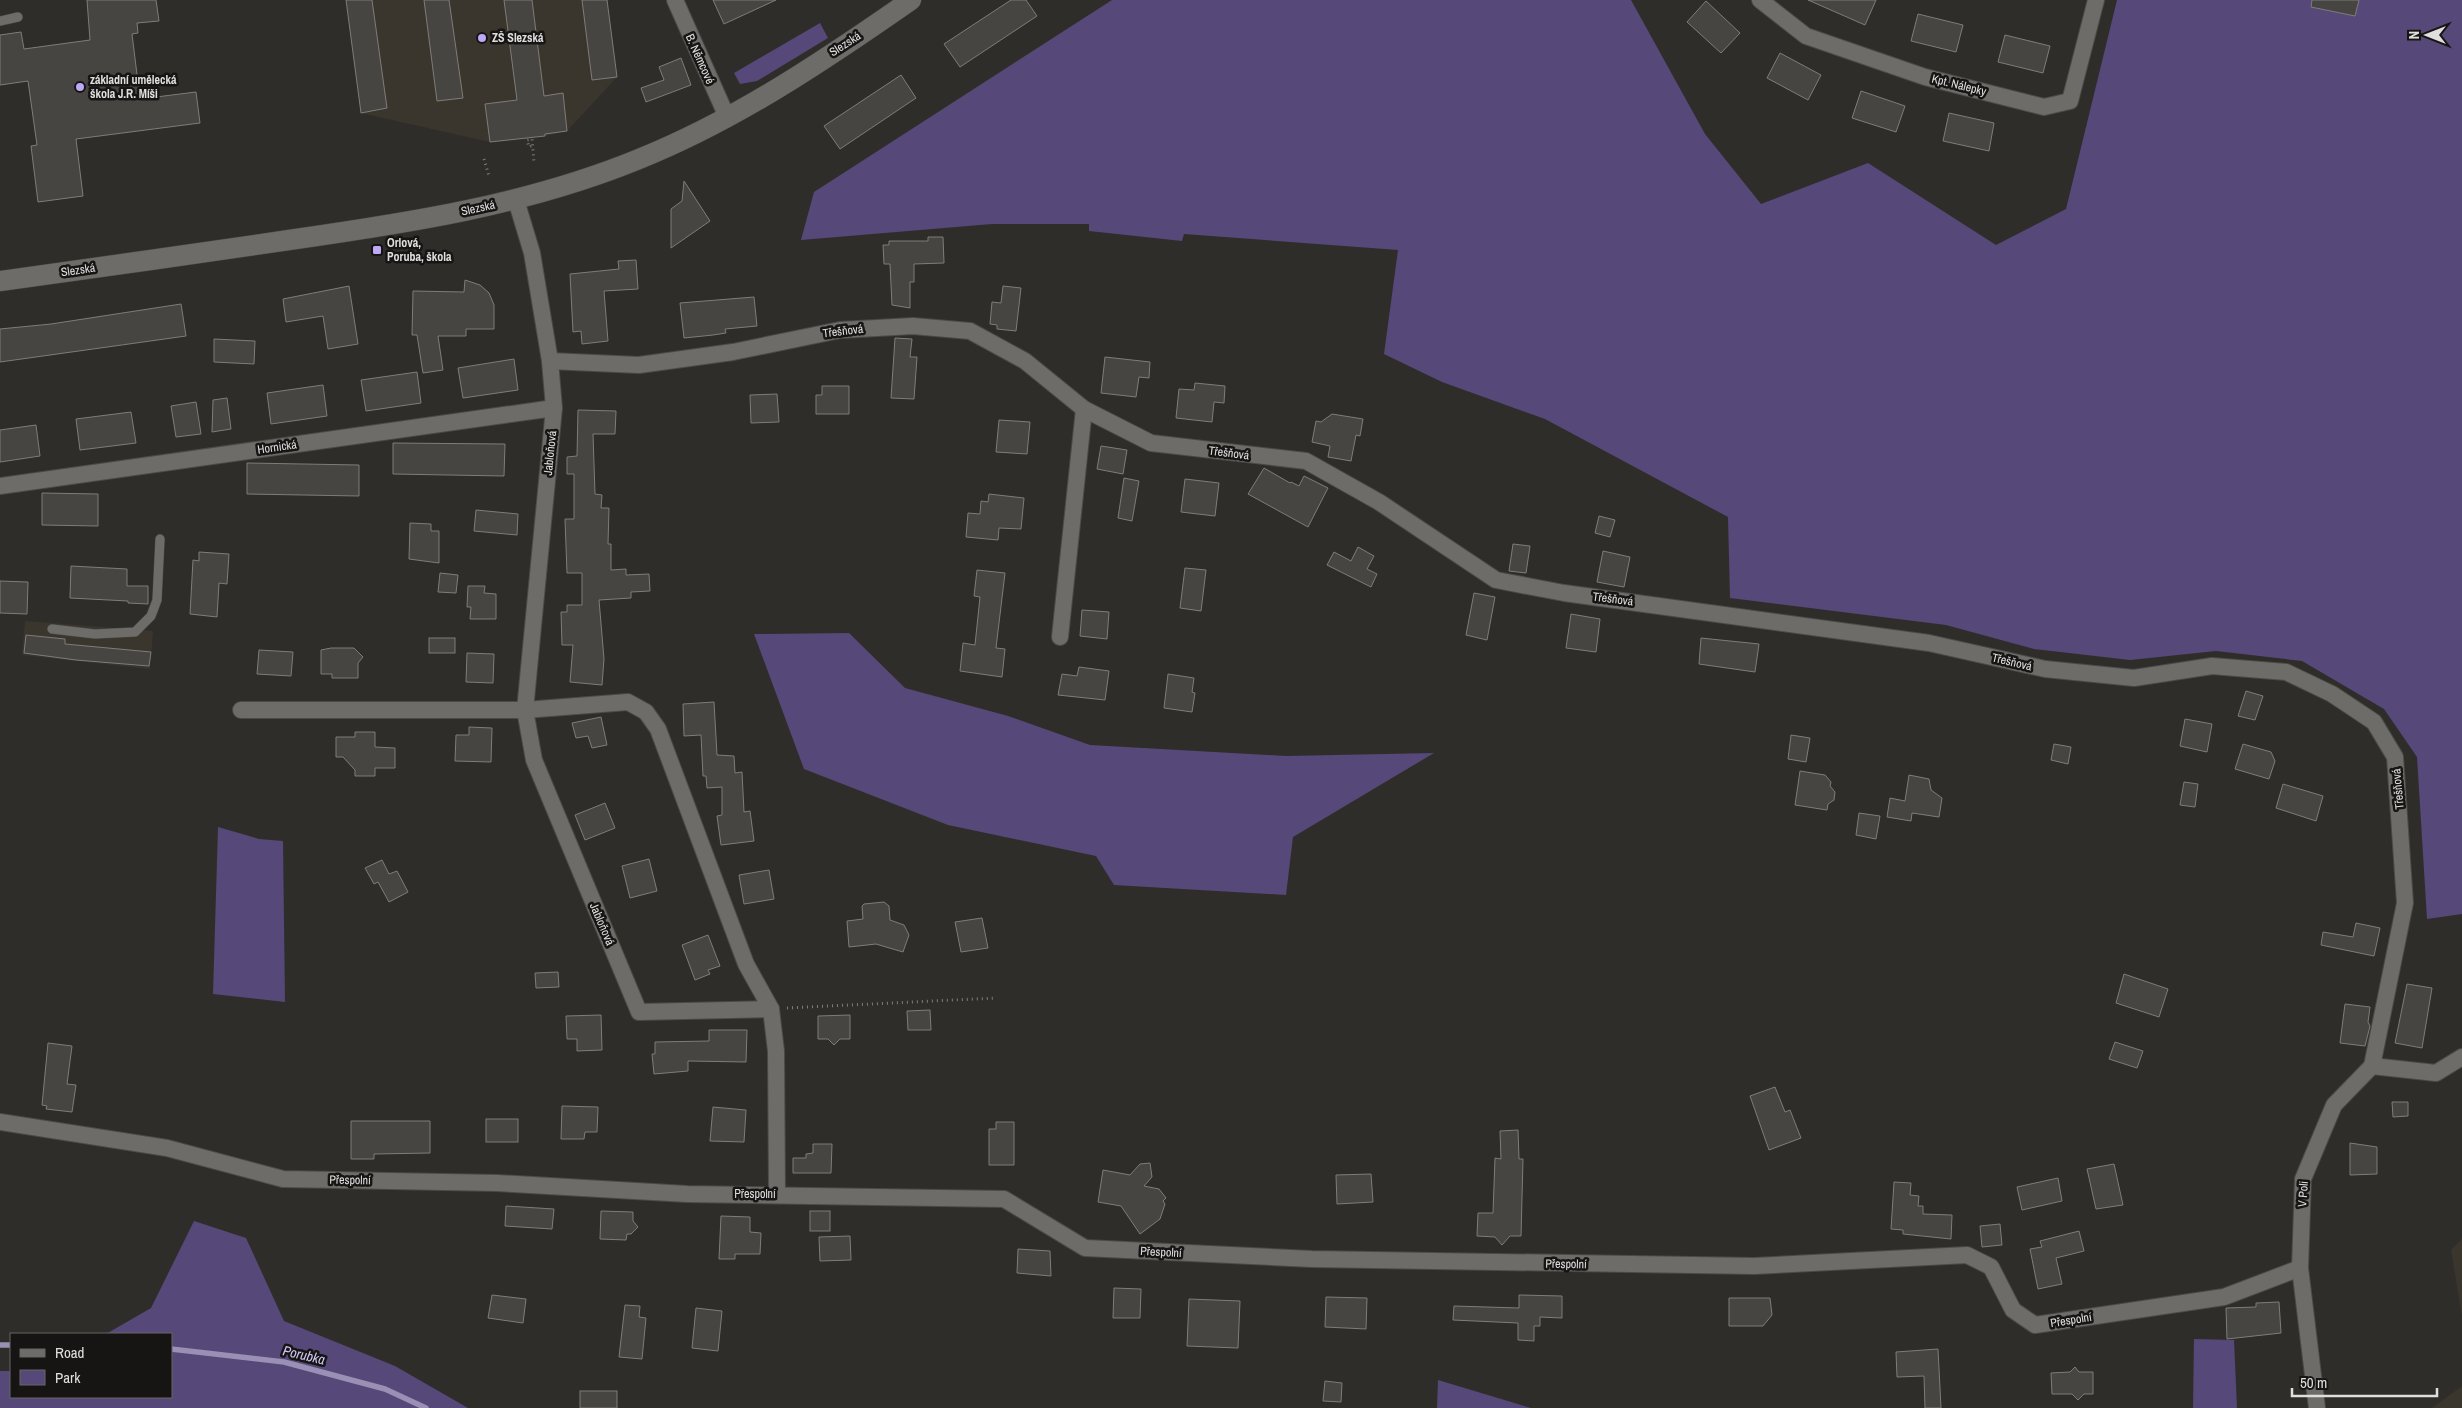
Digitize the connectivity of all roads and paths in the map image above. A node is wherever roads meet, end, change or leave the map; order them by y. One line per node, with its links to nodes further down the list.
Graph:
1 (675, 0): 7 (street, B. Němcové)
2 (911, 0): 7 (street, Slezská)
3 (1760, 0): 4 (street, Kpt. Nálepky)
4 (2096, 0)
5 (18, 17): 6 (lane)
6 (0, 20)
7 (727, 117): 12 (street, Slezská)
8 (529, 139): 10 (path)
9 (484, 159): 11 (path)
10 (534, 163)
11 (489, 176)
12 (516, 200): 13 (street, Slezská); 14 (street, Jabloňová)
13 (0, 281)
14 (550, 361): 15 (street, Jabloňová); 16 (street, Třešňová)
15 (554, 408): 17 (street, Hornická); 22 (street, Jabloňová)
16 (1084, 409): 20 (street); 26 (street, Třešňová)
17 (0, 486)
18 (160, 539): 19 (lane)
19 (52, 630)
20 (1060, 637)
21 (241, 710): 22 (street)
22 (525, 710): 24 (street); 24 (street, Jabloňová)
23 (996, 998): 24 (path)
24 (771, 1009): 28 (street)
25 (2462, 1057): 26 (street)
26 (2372, 1066): 29 (street, V Poli)
27 (0, 1122): 28 (street, Přespolní)
28 (777, 1194): 29 (street, Přespolní)
29 (2300, 1268): 30 (street, V Poli)
30 (2317, 1408)

